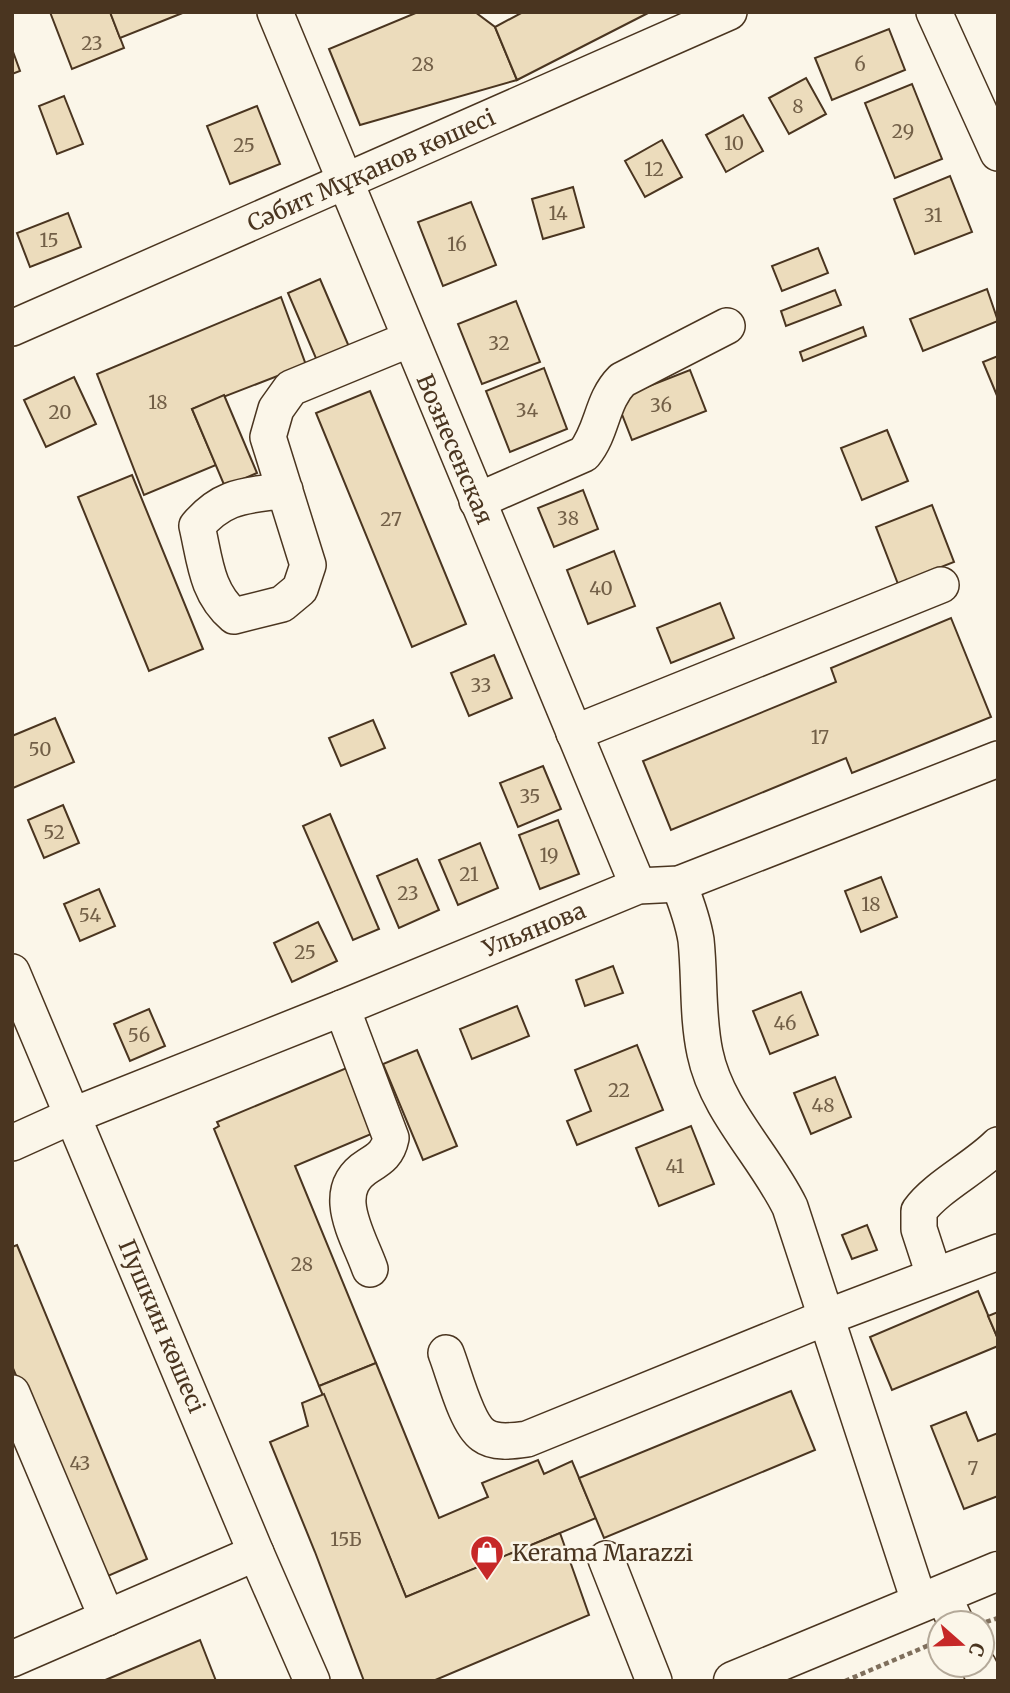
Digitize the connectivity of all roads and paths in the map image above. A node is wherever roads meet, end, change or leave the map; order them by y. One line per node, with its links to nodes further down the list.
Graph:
1 (275, 12): 5 (street, Вознесенская)
2 (729, 12): 5 (street, Сәбит Мұқанов көшесі)
3 (934, 12): 4 (street)
4 (998, 153)
5 (344, 182): 7 (street, Сәбит Мұқанов көшесі); 8 (street, Вознесенская)
6 (727, 326): 10 (street)
7 (12, 328)
8 (410, 339): 9 (street); 10 (street, Вознесенская)
9 (285, 490)
10 (477, 501): 12 (street, Вознесенская)
11 (941, 585): 12 (street)
12 (574, 733): 15 (street, Вознесенская)
13 (998, 758): 14 (street, Ульянова)
14 (679, 884): 15 (street, Ульянова); 24 (street)
15 (638, 886): 17 (street, Ульянова)
16 (12, 972): 18 (street, Пушкин көшесі)
17 (342, 1008): 18 (street, Ульянова); 22 (street)
18 (74, 1115): 19 (street, Ульянова); 27 (street, Пушкин көшесі)
19 (12, 1143)
20 (998, 1145): 23 (street)
21 (998, 1251): 23 (street)
22 (370, 1269)
23 (934, 1275): 24 (street)
24 (827, 1317): 25 (street); 30 (street)
25 (446, 1353)
26 (12, 1393): 31 (street)
27 (256, 1553): 31 (street); 34 (street, Пушкин көшесі)
28 (606, 1559): 35 (street)
29 (998, 1571): 30 (main road)
30 (940, 1607): 36 (main road)
31 (107, 1618): 33 (street)
32 (926, 1647): 37 (path)
33 (12, 1659)
34 (312, 1681)
35 (653, 1681)
36 (733, 1681)
37 (845, 1681)

